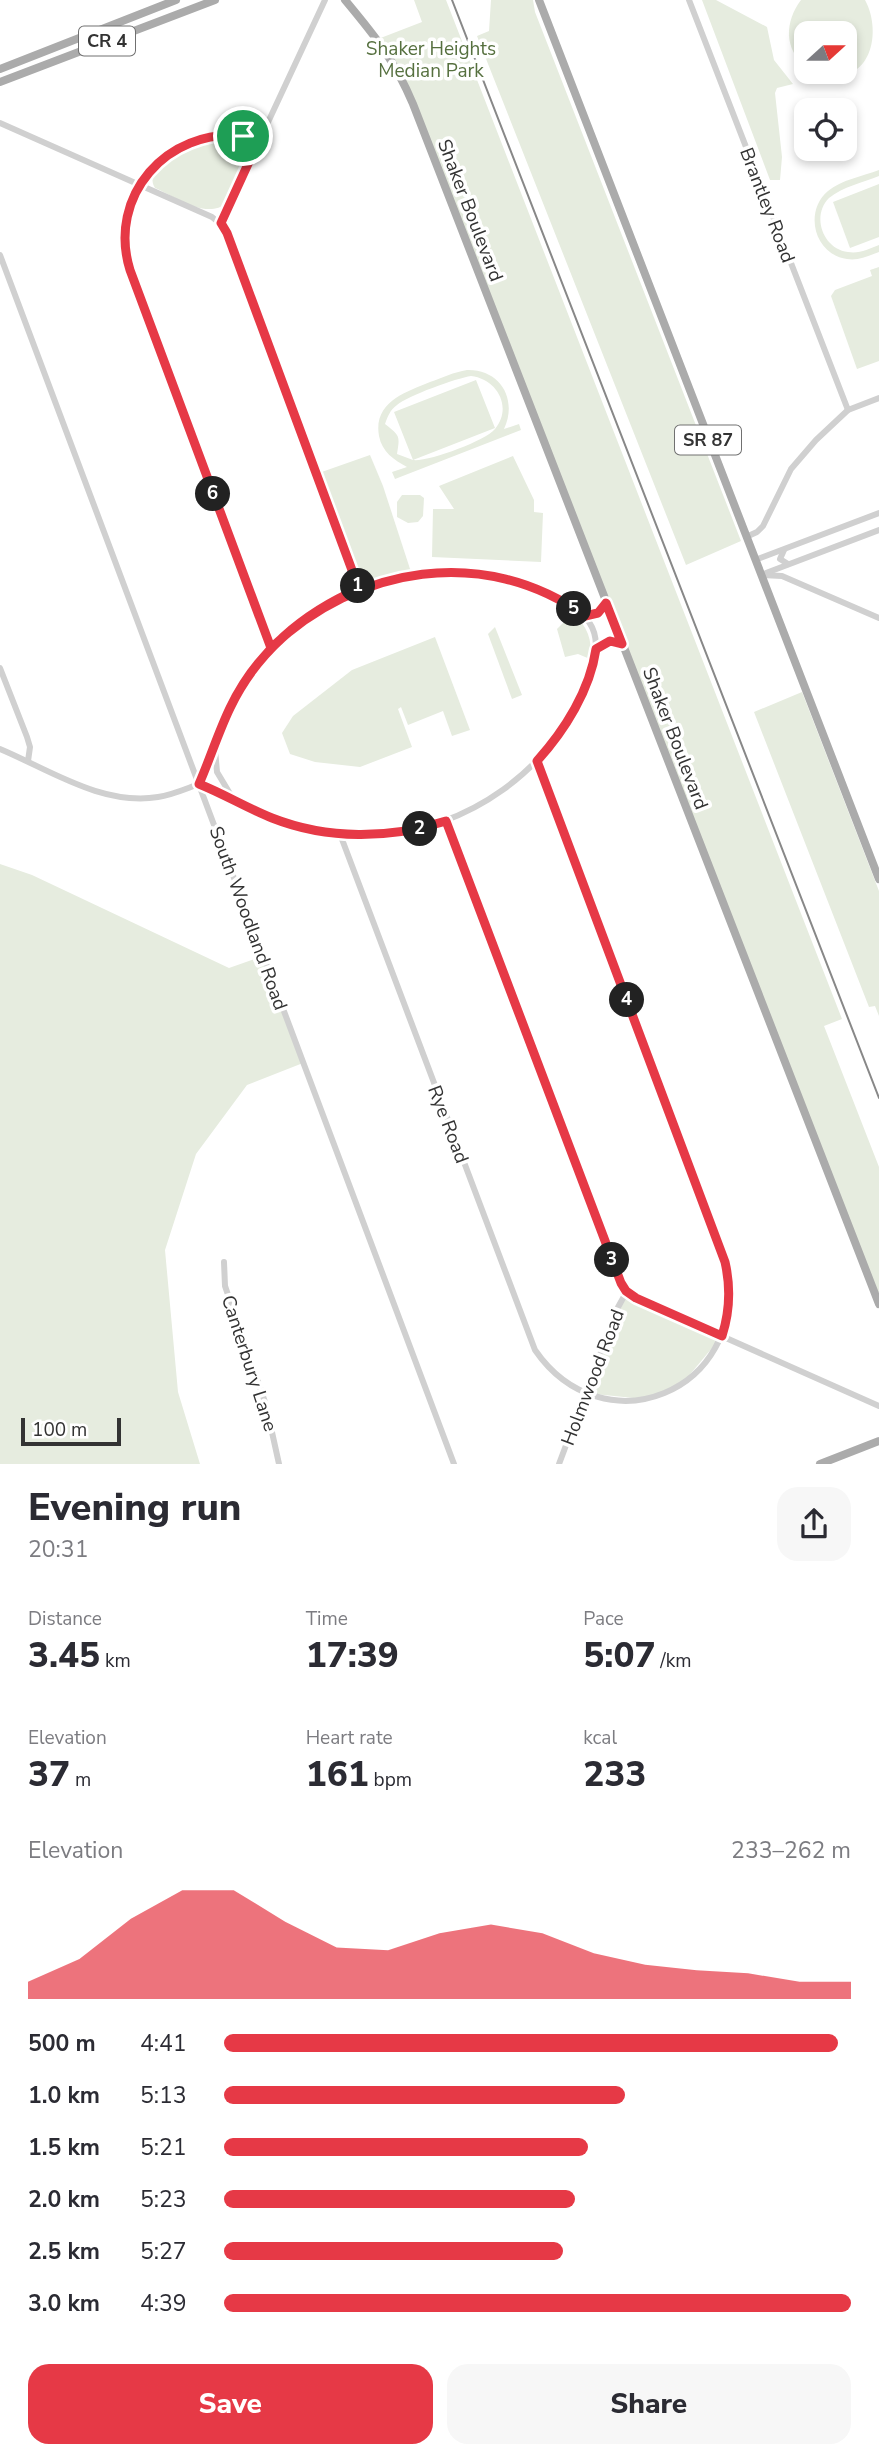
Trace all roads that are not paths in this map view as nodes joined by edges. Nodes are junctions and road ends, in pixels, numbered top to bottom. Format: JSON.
{"nodes":[{"id":1,"x":176,"y":0,"type":"edge"},
{"id":2,"x":215,"y":0,"type":"edge"},
{"id":3,"x":325,"y":0,"type":"edge"},
{"id":4,"x":345,"y":0,"type":"edge"},
{"id":5,"x":539,"y":0,"type":"edge"},
{"id":6,"x":689,"y":0,"type":"edge"},
{"id":7,"x":0,"y":69,"type":"edge"},
{"id":8,"x":0,"y":82,"type":"edge"},
{"id":9,"x":0,"y":123,"type":"edge"},
{"id":10,"x":259,"y":140,"type":"junction"},
{"id":11,"x":139,"y":185,"type":"junction"},
{"id":12,"x":221,"y":223,"type":"junction"},
{"id":13,"x":0,"y":255,"type":"edge"},
{"id":14,"x":879,"y":398,"type":"edge"},
{"id":15,"x":848,"y":410,"type":"junction"},
{"id":16,"x":879,"y":513,"type":"edge"},
{"id":17,"x":879,"y":530,"type":"edge"},
{"id":18,"x":746,"y":537,"type":"junction"},
{"id":19,"x":783,"y":550,"type":"junction"},
{"id":20,"x":755,"y":560,"type":"junction"},
{"id":21,"x":788,"y":564,"type":"junction"},
{"id":22,"x":761,"y":575,"type":"junction"},
{"id":23,"x":359,"y":589,"type":"junction"},
{"id":24,"x":606,"y":603,"type":"junction"},
{"id":25,"x":585,"y":616,"type":"junction"},
{"id":26,"x":879,"y":618,"type":"edge"},
{"id":27,"x":622,"y":644,"type":"junction"},
{"id":28,"x":271,"y":648,"type":"junction"},
{"id":29,"x":596,"y":649,"type":"junction"},
{"id":30,"x":0,"y":668,"type":"edge"},
{"id":31,"x":215,"y":747,"type":"junction"},
{"id":32,"x":0,"y":749,"type":"edge"},
{"id":33,"x":28,"y":761,"type":"junction"},
{"id":34,"x":537,"y":761,"type":"junction"},
{"id":35,"x":199,"y":784,"type":"junction"},
{"id":36,"x":233,"y":798,"type":"junction"},
{"id":37,"x":446,"y":821,"type":"junction"},
{"id":38,"x":340,"y":834,"type":"junction"},
{"id":39,"x":879,"y":879,"type":"edge"},
{"id":40,"x":224,"y":1262,"type":"dead end"},
{"id":41,"x":626,"y":1291,"type":"junction"},
{"id":42,"x":879,"y":1304,"type":"edge"},
{"id":43,"x":722,"y":1336,"type":"junction"},
{"id":44,"x":585,"y":1393,"type":"junction"},
{"id":45,"x":879,"y":1406,"type":"edge"},
{"id":46,"x":879,"y":1441,"type":"edge"},
{"id":47,"x":279,"y":1464,"type":"edge"},
{"id":48,"x":454,"y":1464,"type":"edge"},
{"id":49,"x":559,"y":1464,"type":"edge"},
{"id":50,"x":820,"y":1464,"type":"edge"}],
"edges":[{"from":1,"to":7,"type":"main road","number":"CR 4"},
{"from":2,"to":8,"type":"main road","number":"CR 4"},
{"from":3,"to":10,"type":"street"},
{"from":4,"to":24,"type":"main road","name":"Shaker Boulevard"},
{"from":5,"to":18,"type":"main road","number":"SR 87"},
{"from":6,"to":15,"type":"street","name":"Brantley Road"},
{"from":9,"to":11,"type":"street"},
{"from":10,"to":11,"type":"street"},
{"from":10,"to":12,"type":"street"},
{"from":11,"to":12,"type":"street"},
{"from":11,"to":28,"type":"street"},
{"from":12,"to":23,"type":"street"},
{"from":13,"to":35,"type":"street","name":"South Woodland Road"},
{"from":14,"to":15,"type":"street"},
{"from":15,"to":18,"type":"street"},
{"from":16,"to":19,"type":"street"},
{"from":17,"to":21,"type":"street"},
{"from":18,"to":20,"type":"main road","number":"SR 87"},
{"from":19,"to":20,"type":"street"},
{"from":19,"to":21,"type":"street"},
{"from":20,"to":22,"type":"main road","number":"SR 87"},
{"from":21,"to":22,"type":"street"},
{"from":22,"to":26,"type":"street"},
{"from":22,"to":39,"type":"main road","number":"SR 87"},
{"from":23,"to":25,"type":"street"},
{"from":23,"to":28,"type":"street"},
{"from":24,"to":25,"type":"street"},
{"from":24,"to":27,"type":"main road","name":"Shaker Boulevard"},
{"from":25,"to":29,"type":"street"},
{"from":27,"to":29,"type":"street"},
{"from":27,"to":42,"type":"main road","name":"Shaker Boulevard"},
{"from":28,"to":31,"type":"street"},
{"from":29,"to":34,"type":"street"},
{"from":30,"to":33,"type":"street"},
{"from":31,"to":35,"type":"street"},
{"from":31,"to":36,"type":"street"},
{"from":32,"to":33,"type":"street"},
{"from":33,"to":35,"type":"street"},
{"from":34,"to":37,"type":"street"},
{"from":34,"to":43,"type":"street"},
{"from":35,"to":36,"type":"street"},
{"from":35,"to":48,"type":"street","name":"South Woodland Road"},
{"from":36,"to":38,"type":"street"},
{"from":37,"to":38,"type":"street"},
{"from":37,"to":41,"type":"street"},
{"from":38,"to":44,"type":"street","name":"Rye Road"},
{"from":40,"to":47,"type":"street","name":"Canterbury Lane"},
{"from":41,"to":43,"type":"street"},
{"from":41,"to":44,"type":"street","name":"Holmwood Road"},
{"from":43,"to":44,"type":"street"},
{"from":43,"to":45,"type":"street"},
{"from":44,"to":49,"type":"street","name":"Holmwood Road"},
{"from":46,"to":50,"type":"main road"}]}
